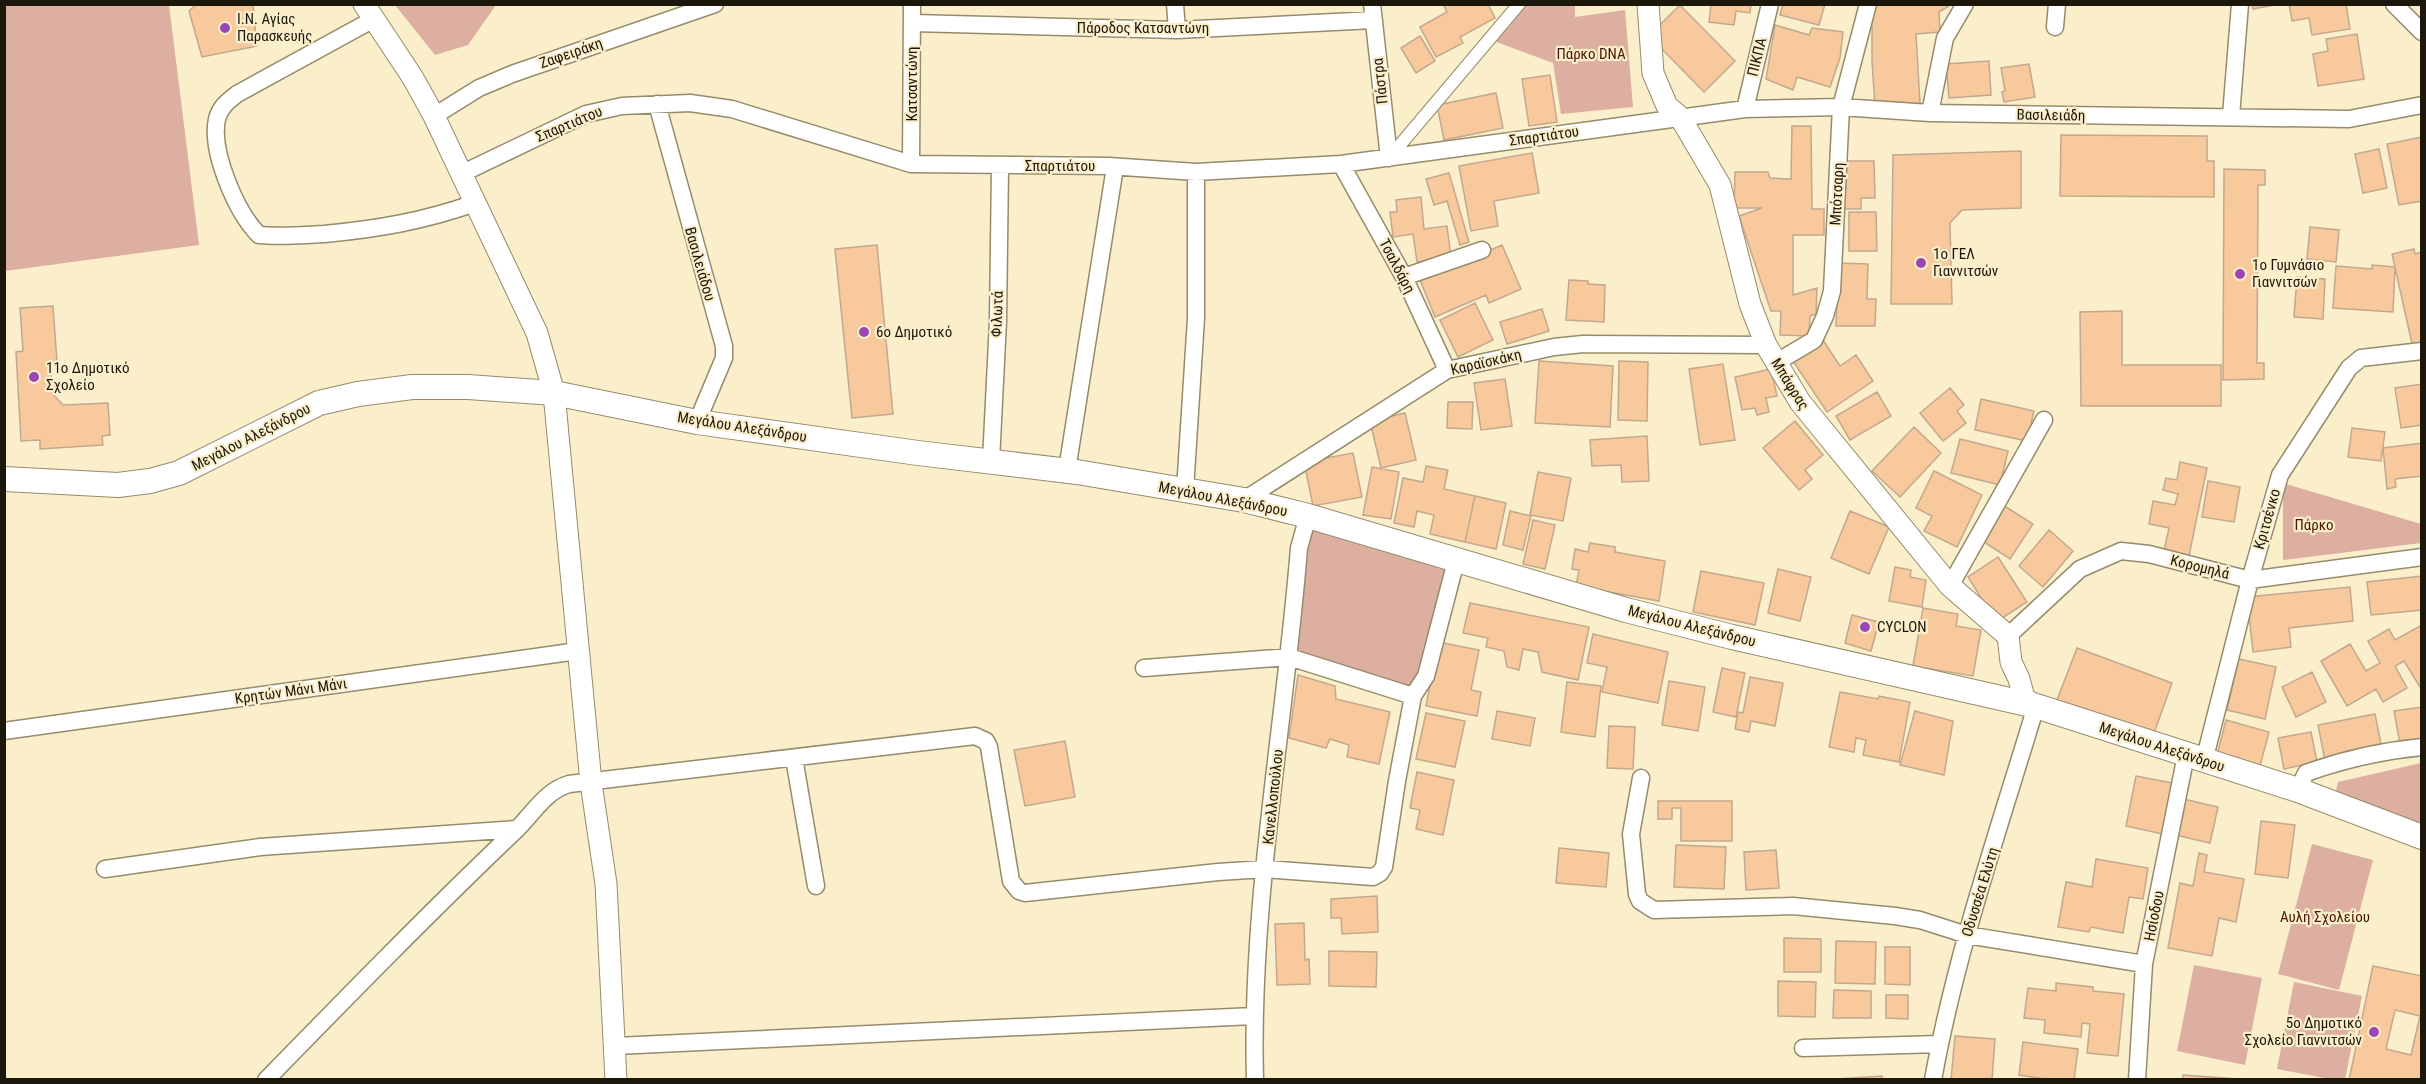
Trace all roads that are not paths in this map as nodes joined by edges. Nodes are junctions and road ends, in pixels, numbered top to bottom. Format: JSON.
{"nodes":[{"id":1,"x":715,"y":4,"type":"edge"},
{"id":2,"x":912,"y":4,"type":"edge"},
{"id":3,"x":1175,"y":4,"type":"edge"},
{"id":4,"x":1519,"y":4,"type":"edge"},
{"id":5,"x":1648,"y":4,"type":"edge"},
{"id":6,"x":1770,"y":4,"type":"edge"},
{"id":7,"x":1868,"y":4,"type":"edge"},
{"id":8,"x":1965,"y":4,"type":"edge"},
{"id":9,"x":2057,"y":4,"type":"edge"},
{"id":10,"x":2240,"y":4,"type":"edge"},
{"id":11,"x":2394,"y":4,"type":"edge"},
{"id":12,"x":369,"y":12,"type":"edge"},
{"id":13,"x":1373,"y":12,"type":"edge"},
{"id":14,"x":912,"y":23,"type":"junction"},
{"id":15,"x":2055,"y":27,"type":"dead end"},
{"id":16,"x":1176,"y":30,"type":"junction"},
{"id":17,"x":2421,"y":32,"type":"edge"},
{"id":18,"x":657,"y":104,"type":"junction"},
{"id":19,"x":2421,"y":105,"type":"edge"},
{"id":20,"x":1841,"y":107,"type":"junction"},
{"id":21,"x":1745,"y":109,"type":"junction"},
{"id":22,"x":1930,"y":113,"type":"junction"},
{"id":23,"x":434,"y":116,"type":"junction"},
{"id":24,"x":2231,"y":116,"type":"junction"},
{"id":25,"x":1680,"y":117,"type":"junction"},
{"id":26,"x":1389,"y":158,"type":"junction"},
{"id":27,"x":911,"y":164,"type":"junction"},
{"id":28,"x":1341,"y":164,"type":"junction"},
{"id":29,"x":1115,"y":166,"type":"junction"},
{"id":30,"x":1000,"y":167,"type":"junction"},
{"id":31,"x":1196,"y":172,"type":"junction"},
{"id":32,"x":461,"y":174,"type":"junction"},
{"id":33,"x":475,"y":203,"type":"junction"},
{"id":34,"x":1482,"y":250,"type":"dead end"},
{"id":35,"x":1404,"y":277,"type":"junction"},
{"id":36,"x":2421,"y":351,"type":"edge"},
{"id":37,"x":1772,"y":354,"type":"junction"},
{"id":38,"x":1448,"y":370,"type":"junction"},
{"id":39,"x":554,"y":393,"type":"junction"},
{"id":40,"x":2044,"y":420,"type":"dead end"},
{"id":41,"x":697,"y":422,"type":"junction"},
{"id":42,"x":991,"y":461,"type":"junction"},
{"id":43,"x":1067,"y":470,"type":"junction"},
{"id":44,"x":4,"y":479,"type":"edge"},
{"id":45,"x":1185,"y":490,"type":"junction"},
{"id":46,"x":1244,"y":500,"type":"junction"},
{"id":47,"x":1308,"y":516,"type":"junction"},
{"id":48,"x":2421,"y":557,"type":"edge"},
{"id":49,"x":1456,"y":561,"type":"junction"},
{"id":50,"x":2250,"y":580,"type":"junction"},
{"id":51,"x":1950,"y":586,"type":"junction"},
{"id":52,"x":2008,"y":636,"type":"junction"},
{"id":53,"x":578,"y":651,"type":"junction"},
{"id":54,"x":1289,"y":657,"type":"junction"},
{"id":55,"x":1144,"y":668,"type":"dead end"},
{"id":56,"x":1413,"y":696,"type":"junction"},
{"id":57,"x":2036,"y":706,"type":"junction"},
{"id":58,"x":4,"y":731,"type":"edge"},
{"id":59,"x":2421,"y":747,"type":"edge"},
{"id":60,"x":794,"y":758,"type":"junction"},
{"id":61,"x":2195,"y":758,"type":"junction"},
{"id":62,"x":1641,"y":778,"type":"dead end"},
{"id":63,"x":591,"y":783,"type":"junction"},
{"id":64,"x":2298,"y":790,"type":"junction"},
{"id":65,"x":517,"y":829,"type":"junction"},
{"id":66,"x":2421,"y":837,"type":"edge"},
{"id":67,"x":1265,"y":869,"type":"junction"},
{"id":68,"x":105,"y":870,"type":"dead end"},
{"id":69,"x":816,"y":886,"type":"dead end"},
{"id":70,"x":1967,"y":934,"type":"junction"},
{"id":71,"x":2144,"y":964,"type":"junction"},
{"id":72,"x":1253,"y":1016,"type":"junction"},
{"id":73,"x":1939,"y":1044,"type":"junction"},
{"id":74,"x":616,"y":1046,"type":"junction"},
{"id":75,"x":1803,"y":1048,"type":"dead end"},
{"id":76,"x":266,"y":1080,"type":"edge"},
{"id":77,"x":616,"y":1080,"type":"edge"},
{"id":78,"x":1255,"y":1080,"type":"edge"},
{"id":79,"x":1933,"y":1080,"type":"edge"},
{"id":80,"x":2137,"y":1080,"type":"edge"}],
"edges":[{"from":1,"to":23,"type":"street","name":"Ζαφειράκη"},
{"from":2,"to":14,"type":"street","name":"Κατσαντώνη"},
{"from":3,"to":16,"type":"street"},
{"from":4,"to":26,"type":"street"},
{"from":5,"to":25,"type":"street","name":"Μπάφρας"},
{"from":6,"to":21,"type":"street","name":"ΠΙΚΠΑ"},
{"from":7,"to":20,"type":"street","name":"Μπότσαρη"},
{"from":8,"to":22,"type":"street"},
{"from":9,"to":15,"type":"street"},
{"from":10,"to":24,"type":"street"},
{"from":11,"to":17,"type":"street"},
{"from":12,"to":23,"type":"street"},
{"from":12,"to":33,"type":"street"},
{"from":13,"to":16,"type":"street","name":"Πάροδος Κατσαντώνη"},
{"from":13,"to":26,"type":"street","name":"Πάστρα"},
{"from":14,"to":16,"type":"street","name":"Πάροδος Κατσαντώνη"},
{"from":14,"to":27,"type":"street","name":"Κατσαντώνη"},
{"from":18,"to":27,"type":"street","name":"Σπαρτιάτου"},
{"from":18,"to":32,"type":"street","name":"Σπαρτιάτου"},
{"from":18,"to":41,"type":"street","name":"Βασιλειάδου"},
{"from":19,"to":24,"type":"street","name":"Βασιλειάδη"},
{"from":20,"to":21,"type":"street","name":"Βασιλειάδη"},
{"from":20,"to":22,"type":"street","name":"Βασιλειάδη"},
{"from":20,"to":37,"type":"street","name":"Μπότσαρη"},
{"from":21,"to":25,"type":"street","name":"Βασιλειάδη"},
{"from":22,"to":24,"type":"street","name":"Βασιλειάδη"},
{"from":23,"to":32,"type":"street"},
{"from":25,"to":26,"type":"street","name":"Σπαρτιάτου"},
{"from":25,"to":37,"type":"street","name":"Μπάφρας"},
{"from":26,"to":28,"type":"street","name":"Σπαρτιάτου"},
{"from":27,"to":30,"type":"street","name":"Σπαρτιάτου"},
{"from":28,"to":31,"type":"street","name":"Σπαρτιάτου"},
{"from":28,"to":35,"type":"street","name":"Τσαλδάρη"},
{"from":29,"to":30,"type":"street","name":"Σπαρτιάτου"},
{"from":29,"to":31,"type":"street","name":"Σπαρτιάτου"},
{"from":29,"to":43,"type":"street"},
{"from":30,"to":42,"type":"street","name":"Φιλωτά"},
{"from":31,"to":45,"type":"street"},
{"from":32,"to":33,"type":"street"},
{"from":33,"to":39,"type":"street"},
{"from":34,"to":35,"type":"street"},
{"from":35,"to":38,"type":"street","name":"Τσαλδάρη"},
{"from":36,"to":50,"type":"street","name":"Κριτσένκο"},
{"from":37,"to":38,"type":"street","name":"Καραϊσκάκη"},
{"from":37,"to":51,"type":"street","name":"Μπάφρας"},
{"from":38,"to":46,"type":"street","name":"Καραϊσκάκη"},
{"from":39,"to":41,"type":"main road","name":"Μεγάλου Αλεξάνδρου"},
{"from":39,"to":44,"type":"main road","name":"Μεγάλου Αλεξάνδρου"},
{"from":39,"to":53,"type":"street"},
{"from":40,"to":51,"type":"street"},
{"from":41,"to":42,"type":"main road","name":"Μεγάλου Αλεξάνδρου"},
{"from":42,"to":43,"type":"main road","name":"Μεγάλου Αλεξάνδρου"},
{"from":43,"to":45,"type":"main road","name":"Μεγάλου Αλεξάνδρου"},
{"from":45,"to":46,"type":"main road","name":"Μεγάλου Αλεξάνδρου"},
{"from":46,"to":47,"type":"main road","name":"Μεγάλου Αλεξάνδρου"},
{"from":47,"to":49,"type":"main road","name":"Μεγάλου Αλεξάνδρου"},
{"from":47,"to":54,"type":"street","name":"Κανελλοπούλου"},
{"from":48,"to":50,"type":"street","name":"Κορομηλά"},
{"from":49,"to":56,"type":"street"},
{"from":49,"to":57,"type":"main road","name":"Μεγάλου Αλεξάνδρου"},
{"from":50,"to":52,"type":"street","name":"Κορομηλά"},
{"from":50,"to":61,"type":"street","name":"Κριτσένκο"},
{"from":51,"to":52,"type":"street","name":"Μπάφρας"},
{"from":52,"to":57,"type":"street"},
{"from":53,"to":58,"type":"street","name":"Κρητών Μάνι Μάνι"},
{"from":53,"to":63,"type":"street"},
{"from":54,"to":55,"type":"street"},
{"from":54,"to":56,"type":"street"},
{"from":54,"to":67,"type":"street","name":"Κανελλοπούλου"},
{"from":56,"to":67,"type":"street"},
{"from":57,"to":61,"type":"main road","name":"Μεγάλου Αλεξάνδρου"},
{"from":57,"to":70,"type":"street","name":"Οδυσσέα Ελύτη"},
{"from":59,"to":64,"type":"street"},
{"from":60,"to":63,"type":"street"},
{"from":60,"to":67,"type":"street"},
{"from":60,"to":69,"type":"street"},
{"from":61,"to":64,"type":"main road","name":"Μεγάλου Αλεξάνδρου"},
{"from":61,"to":71,"type":"street","name":"Ησίοδου"},
{"from":62,"to":70,"type":"street"},
{"from":63,"to":65,"type":"street"},
{"from":63,"to":74,"type":"street"},
{"from":64,"to":66,"type":"main road","name":"Μεγάλου Αλεξάνδρου"},
{"from":65,"to":68,"type":"street"},
{"from":65,"to":76,"type":"street"},
{"from":67,"to":72,"type":"street","name":"Κανελλοπούλου"},
{"from":70,"to":71,"type":"street"},
{"from":70,"to":73,"type":"street","name":"Οδυσσέα Ελύτη"},
{"from":71,"to":80,"type":"street","name":"Ησίοδου"},
{"from":72,"to":74,"type":"street"},
{"from":72,"to":78,"type":"street","name":"Κανελλοπούλου"},
{"from":73,"to":75,"type":"street"},
{"from":73,"to":79,"type":"street","name":"Οδυσσέα Ελύτη"},
{"from":74,"to":77,"type":"street"}]}
